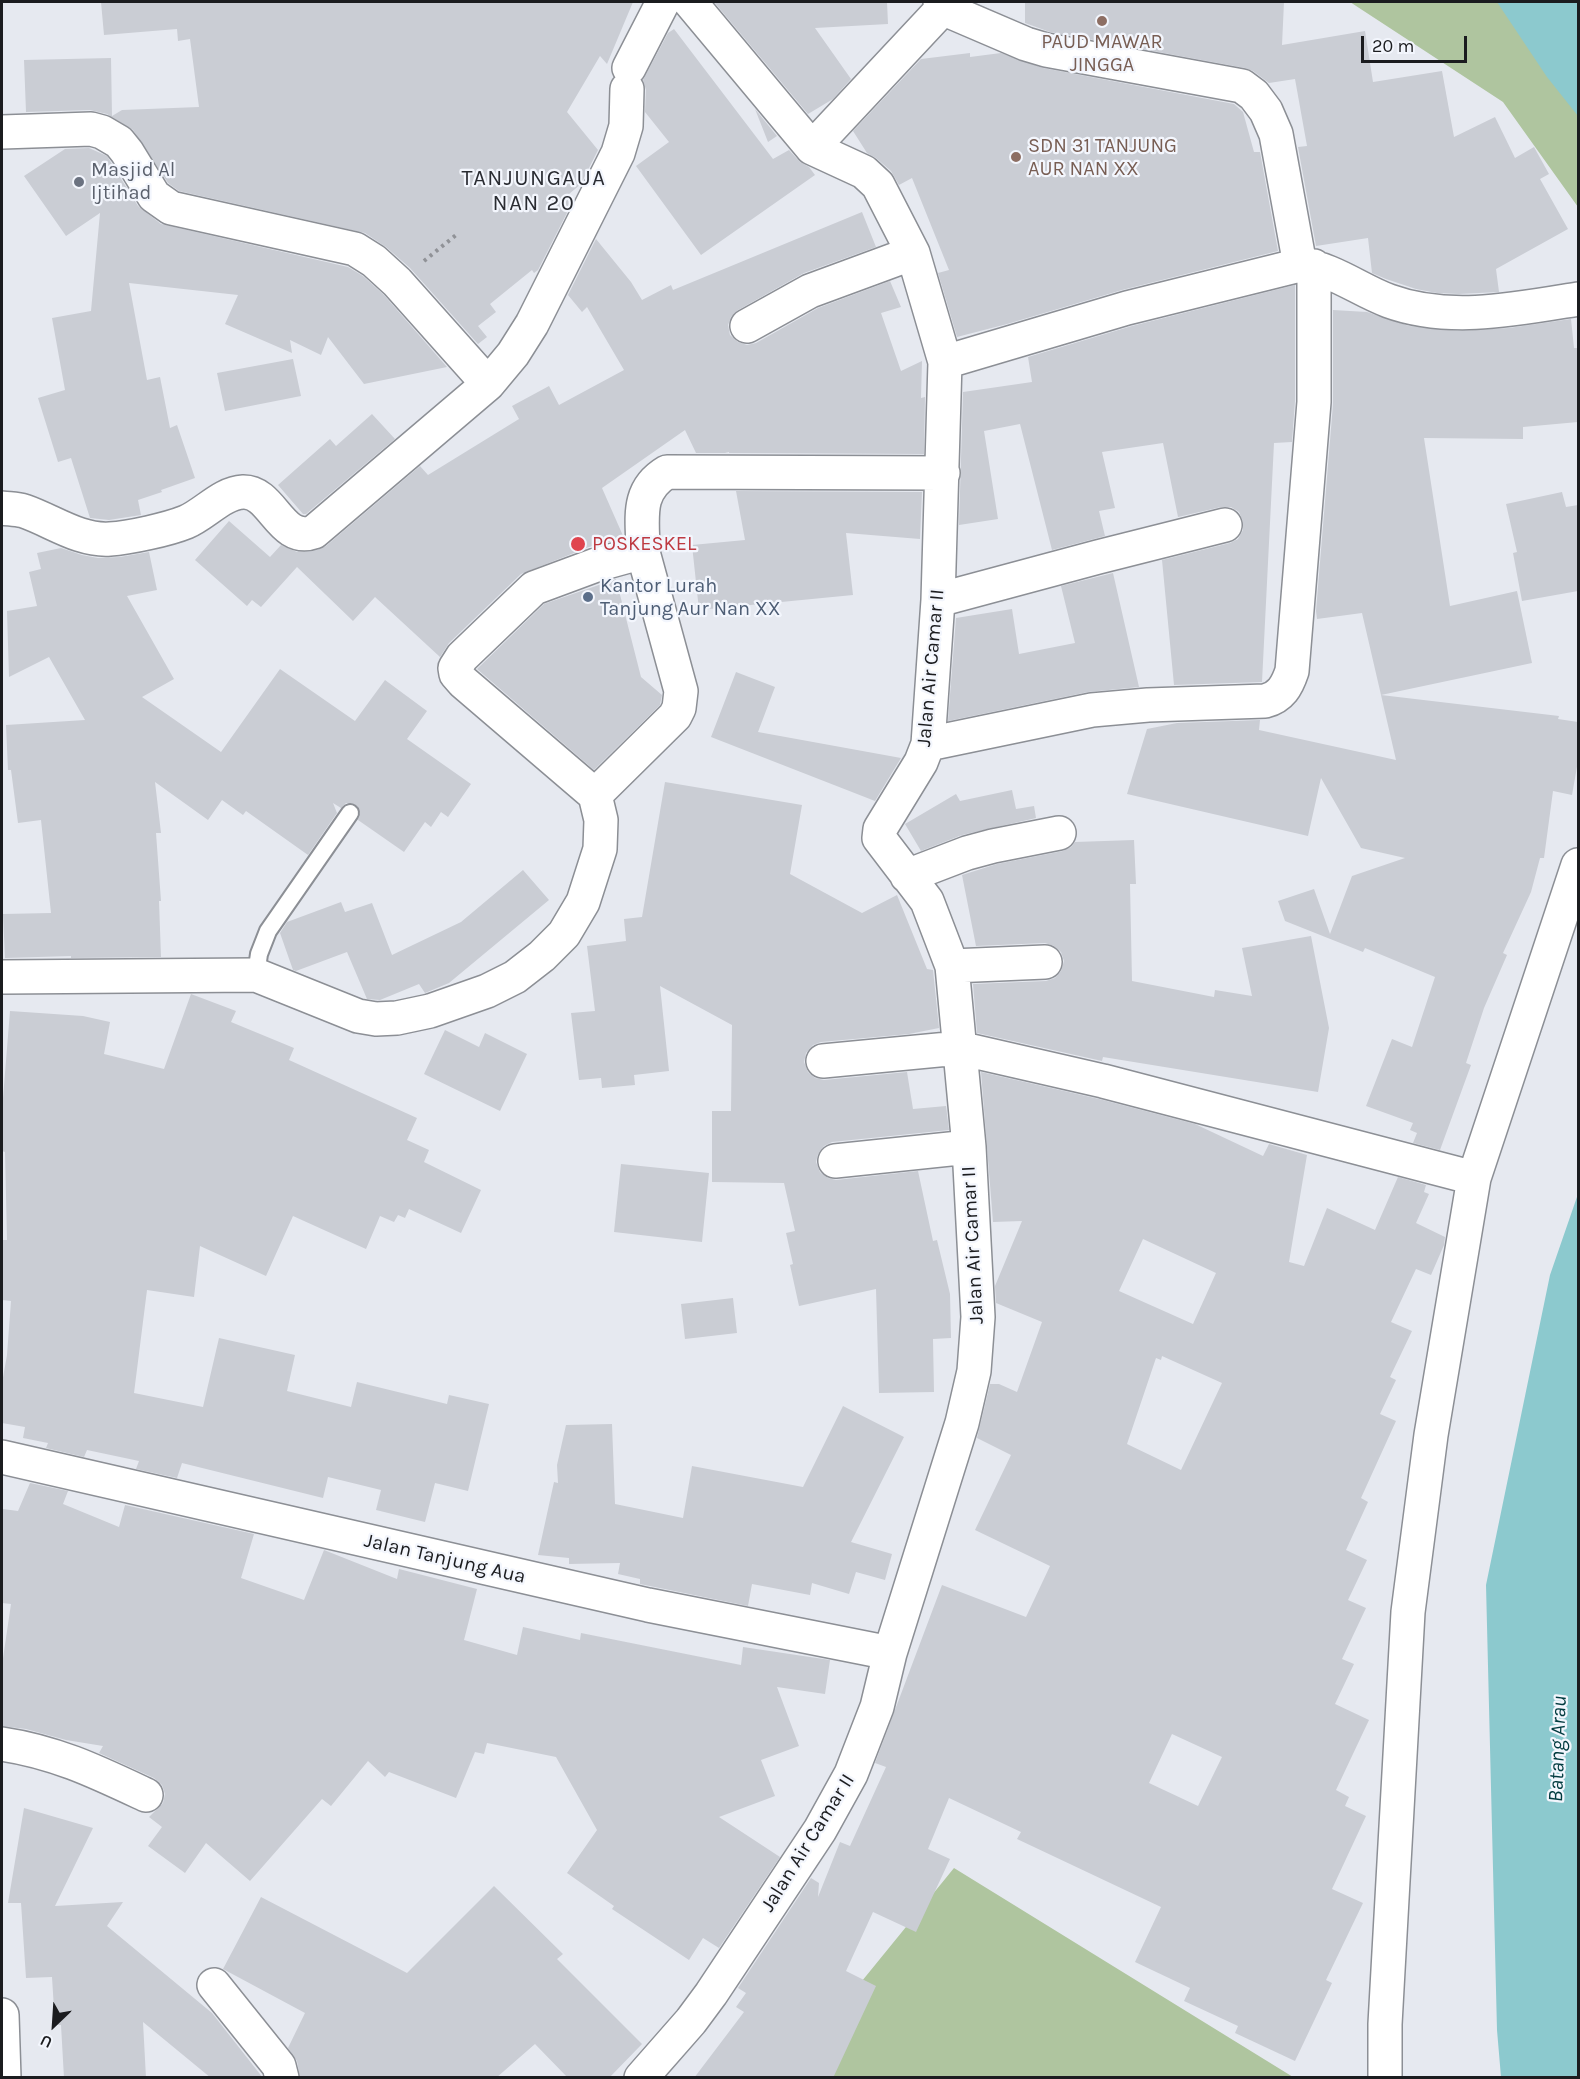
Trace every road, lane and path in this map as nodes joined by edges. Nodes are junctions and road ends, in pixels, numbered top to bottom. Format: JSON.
{"nodes":[{"id":1,"x":663,"y":2,"type":"edge"},
{"id":2,"x":690,"y":2,"type":"edge"},
{"id":3,"x":942,"y":4,"type":"edge"},
{"id":4,"x":2,"y":132,"type":"edge"},
{"id":5,"x":813,"y":148,"type":"junction"},
{"id":6,"x":456,"y":235,"type":"dead end"},
{"id":7,"x":913,"y":253,"type":"junction"},
{"id":8,"x":1307,"y":266,"type":"junction"},
{"id":9,"x":397,"y":282,"type":"junction"},
{"id":10,"x":1578,"y":299,"type":"edge"},
{"id":11,"x":747,"y":326,"type":"dead end"},
{"id":12,"x":945,"y":362,"type":"junction"},
{"id":13,"x":488,"y":384,"type":"junction"},
{"id":14,"x":943,"y":472,"type":"junction"},
{"id":15,"x":2,"y":508,"type":"edge"},
{"id":16,"x":1225,"y":525,"type":"dead end"},
{"id":17,"x":643,"y":552,"type":"junction"},
{"id":18,"x":938,"y":600,"type":"junction"},
{"id":19,"x":928,"y":744,"type":"junction"},
{"id":20,"x":596,"y":795,"type":"junction"},
{"id":21,"x":350,"y":813,"type":"dead end"},
{"id":22,"x":1059,"y":833,"type":"dead end"},
{"id":23,"x":1578,"y":865,"type":"edge"},
{"id":24,"x":907,"y":876,"type":"junction"},
{"id":25,"x":1046,"y":962,"type":"dead end"},
{"id":26,"x":952,"y":966,"type":"junction"},
{"id":27,"x":256,"y":975,"type":"junction"},
{"id":28,"x":2,"y":977,"type":"edge"},
{"id":29,"x":959,"y":1048,"type":"junction"},
{"id":30,"x":823,"y":1061,"type":"dead end"},
{"id":31,"x":969,"y":1147,"type":"junction"},
{"id":32,"x":835,"y":1161,"type":"dead end"},
{"id":33,"x":1474,"y":1178,"type":"junction"},
{"id":34,"x":2,"y":1457,"type":"edge"},
{"id":35,"x":890,"y":1653,"type":"junction"},
{"id":36,"x":2,"y":1744,"type":"edge"},
{"id":37,"x":146,"y":1795,"type":"dead end"},
{"id":38,"x":214,"y":1985,"type":"dead end"},
{"id":39,"x":2,"y":2015,"type":"edge"},
{"id":40,"x":4,"y":2078,"type":"edge"},
{"id":41,"x":282,"y":2078,"type":"edge"},
{"id":42,"x":641,"y":2078,"type":"edge"},
{"id":43,"x":1386,"y":2078,"type":"edge"}],
"edges":[{"from":1,"to":13,"type":"street"},
{"from":2,"to":5,"type":"street"},
{"from":3,"to":5,"type":"street"},
{"from":3,"to":8,"type":"street"},
{"from":4,"to":9,"type":"street"},
{"from":5,"to":7,"type":"street","name":"Jalan Air Camar II"},
{"from":6,"to":9,"type":"path"},
{"from":7,"to":11,"type":"street"},
{"from":7,"to":12,"type":"street","name":"Jalan Air Camar II"},
{"from":8,"to":10,"type":"street"},
{"from":8,"to":12,"type":"street"},
{"from":8,"to":19,"type":"street"},
{"from":9,"to":13,"type":"street"},
{"from":12,"to":14,"type":"street","name":"Jalan Air Camar II"},
{"from":13,"to":15,"type":"street"},
{"from":14,"to":17,"type":"street"},
{"from":14,"to":18,"type":"street","name":"Jalan Air Camar II"},
{"from":16,"to":18,"type":"street"},
{"from":17,"to":20,"type":"street"},
{"from":17,"to":20,"type":"street"},
{"from":18,"to":19,"type":"street","name":"Jalan Air Camar II"},
{"from":19,"to":24,"type":"street","name":"Jalan Air Camar II"},
{"from":20,"to":27,"type":"street"},
{"from":21,"to":27,"type":"lane"},
{"from":22,"to":24,"type":"street"},
{"from":23,"to":33,"type":"street"},
{"from":24,"to":26,"type":"street","name":"Jalan Air Camar II"},
{"from":25,"to":26,"type":"street"},
{"from":26,"to":29,"type":"street","name":"Jalan Air Camar II"},
{"from":27,"to":28,"type":"street"},
{"from":29,"to":30,"type":"street"},
{"from":29,"to":31,"type":"street","name":"Jalan Air Camar II"},
{"from":29,"to":33,"type":"street"},
{"from":31,"to":32,"type":"street"},
{"from":31,"to":35,"type":"street","name":"Jalan Air Camar II"},
{"from":33,"to":43,"type":"street"},
{"from":34,"to":35,"type":"street","name":"Jalan Tanjung Aua"},
{"from":35,"to":42,"type":"street","name":"Jalan Air Camar II"},
{"from":36,"to":37,"type":"street"},
{"from":38,"to":41,"type":"street"},
{"from":39,"to":40,"type":"street"}]}
